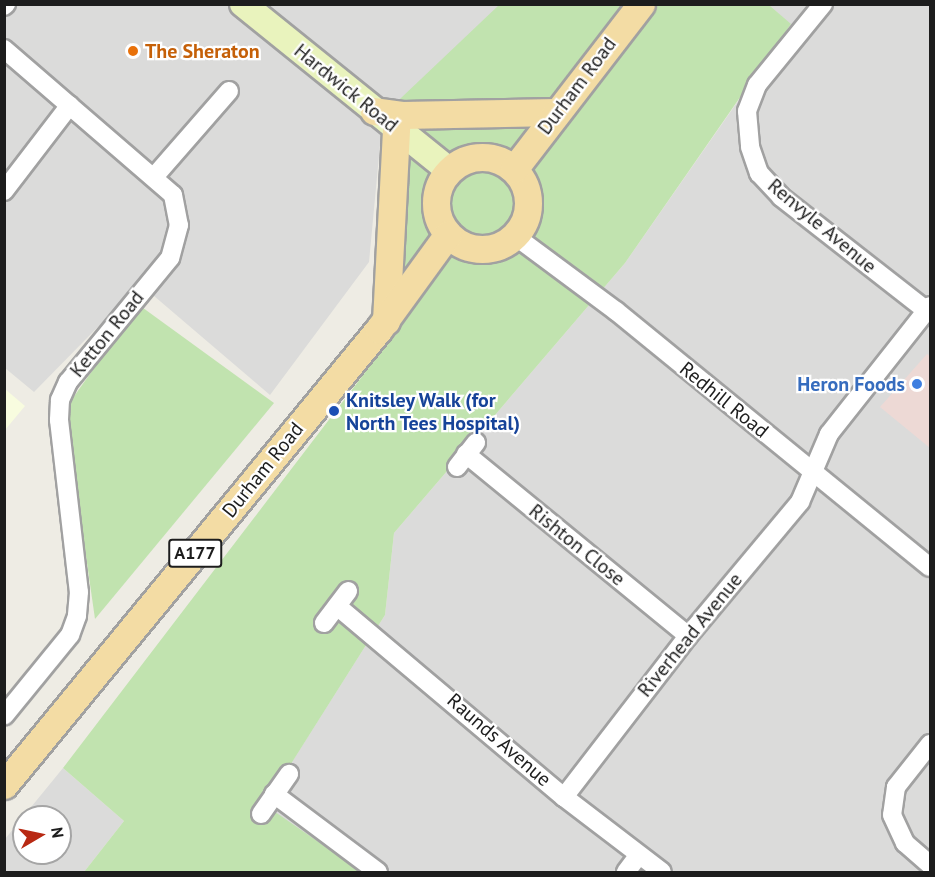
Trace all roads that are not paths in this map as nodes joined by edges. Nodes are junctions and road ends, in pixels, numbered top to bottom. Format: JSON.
{"nodes":[{"id":1,"x":243,"y":4,"type":"edge"},
{"id":2,"x":641,"y":4,"type":"edge"},
{"id":3,"x":823,"y":4,"type":"edge"},
{"id":4,"x":4,"y":49,"type":"edge"},
{"id":5,"x":229,"y":91,"type":"dead end"},
{"id":6,"x":70,"y":105,"type":"junction"},
{"id":7,"x":374,"y":111,"type":"junction"},
{"id":8,"x":556,"y":112,"type":"junction"},
{"id":9,"x":396,"y":128,"type":"junction"},
{"id":10,"x":449,"y":170,"type":"junction"},
{"id":11,"x":514,"y":170,"type":"junction"},
{"id":12,"x":154,"y":177,"type":"junction"},
{"id":13,"x":4,"y":190,"type":"edge"},
{"id":14,"x":448,"y":234,"type":"junction"},
{"id":15,"x":515,"y":236,"type":"junction"},
{"id":16,"x":928,"y":308,"type":"edge"},
{"id":17,"x":386,"y":321,"type":"junction"},
{"id":18,"x":466,"y":455,"type":"dead end"},
{"id":19,"x":812,"y":472,"type":"junction"},
{"id":20,"x":930,"y":567,"type":"edge"},
{"id":21,"x":324,"y":623,"type":"dead end"},
{"id":22,"x":688,"y":636,"type":"junction"},
{"id":23,"x":4,"y":716,"type":"edge"},
{"id":24,"x":930,"y":744,"type":"edge"},
{"id":25,"x":289,"y":774,"type":"dead end"},
{"id":26,"x":4,"y":785,"type":"edge"},
{"id":27,"x":274,"y":794,"type":"junction"},
{"id":28,"x":564,"y":797,"type":"junction"},
{"id":29,"x":261,"y":814,"type":"dead end"},
{"id":30,"x":639,"y":855,"type":"junction"},
{"id":31,"x":930,"y":865,"type":"edge"},
{"id":32,"x":378,"y":873,"type":"edge"},
{"id":33,"x":626,"y":873,"type":"edge"},
{"id":34,"x":662,"y":873,"type":"edge"}],
"edges":[{"from":1,"to":7,"type":"street","name":"Hardwick Road"},
{"from":2,"to":8,"type":"main road","name":"Durham Road"},
{"from":3,"to":16,"type":"street","name":"Renvyle Avenue"},
{"from":4,"to":6,"type":"street","name":"Ketton Road"},
{"from":5,"to":12,"type":"street"},
{"from":6,"to":12,"type":"street","name":"Ketton Road"},
{"from":6,"to":13,"type":"street"},
{"from":7,"to":8,"type":"main road"},
{"from":7,"to":9,"type":"street","name":"Hardwick Road"},
{"from":8,"to":11,"type":"main road","name":"Durham Road"},
{"from":9,"to":10,"type":"street","name":"Hardwick Road"},
{"from":9,"to":17,"type":"main road"},
{"from":10,"to":11,"type":"main road"},
{"from":10,"to":14,"type":"main road"},
{"from":11,"to":15,"type":"main road"},
{"from":12,"to":23,"type":"street","name":"Ketton Road"},
{"from":14,"to":15,"type":"main road"},
{"from":14,"to":17,"type":"main road","name":"Durham Road","number":"A177"},
{"from":15,"to":19,"type":"street","name":"Redhill Road"},
{"from":16,"to":19,"type":"street","name":"Riverhead Avenue"},
{"from":17,"to":26,"type":"main road","name":"Durham Road","number":"A177"},
{"from":18,"to":22,"type":"street","name":"Rishton Close"},
{"from":19,"to":20,"type":"street","name":"Redhill Road"},
{"from":19,"to":22,"type":"street","name":"Riverhead Avenue"},
{"from":21,"to":28,"type":"street","name":"Raunds Avenue"},
{"from":22,"to":28,"type":"street","name":"Riverhead Avenue"},
{"from":24,"to":31,"type":"street"},
{"from":25,"to":27,"type":"street"},
{"from":27,"to":29,"type":"street"},
{"from":27,"to":32,"type":"street"},
{"from":28,"to":30,"type":"street","name":"Raunds Avenue"},
{"from":30,"to":33,"type":"street"},
{"from":30,"to":34,"type":"street","name":"Raunds Avenue"}]}
